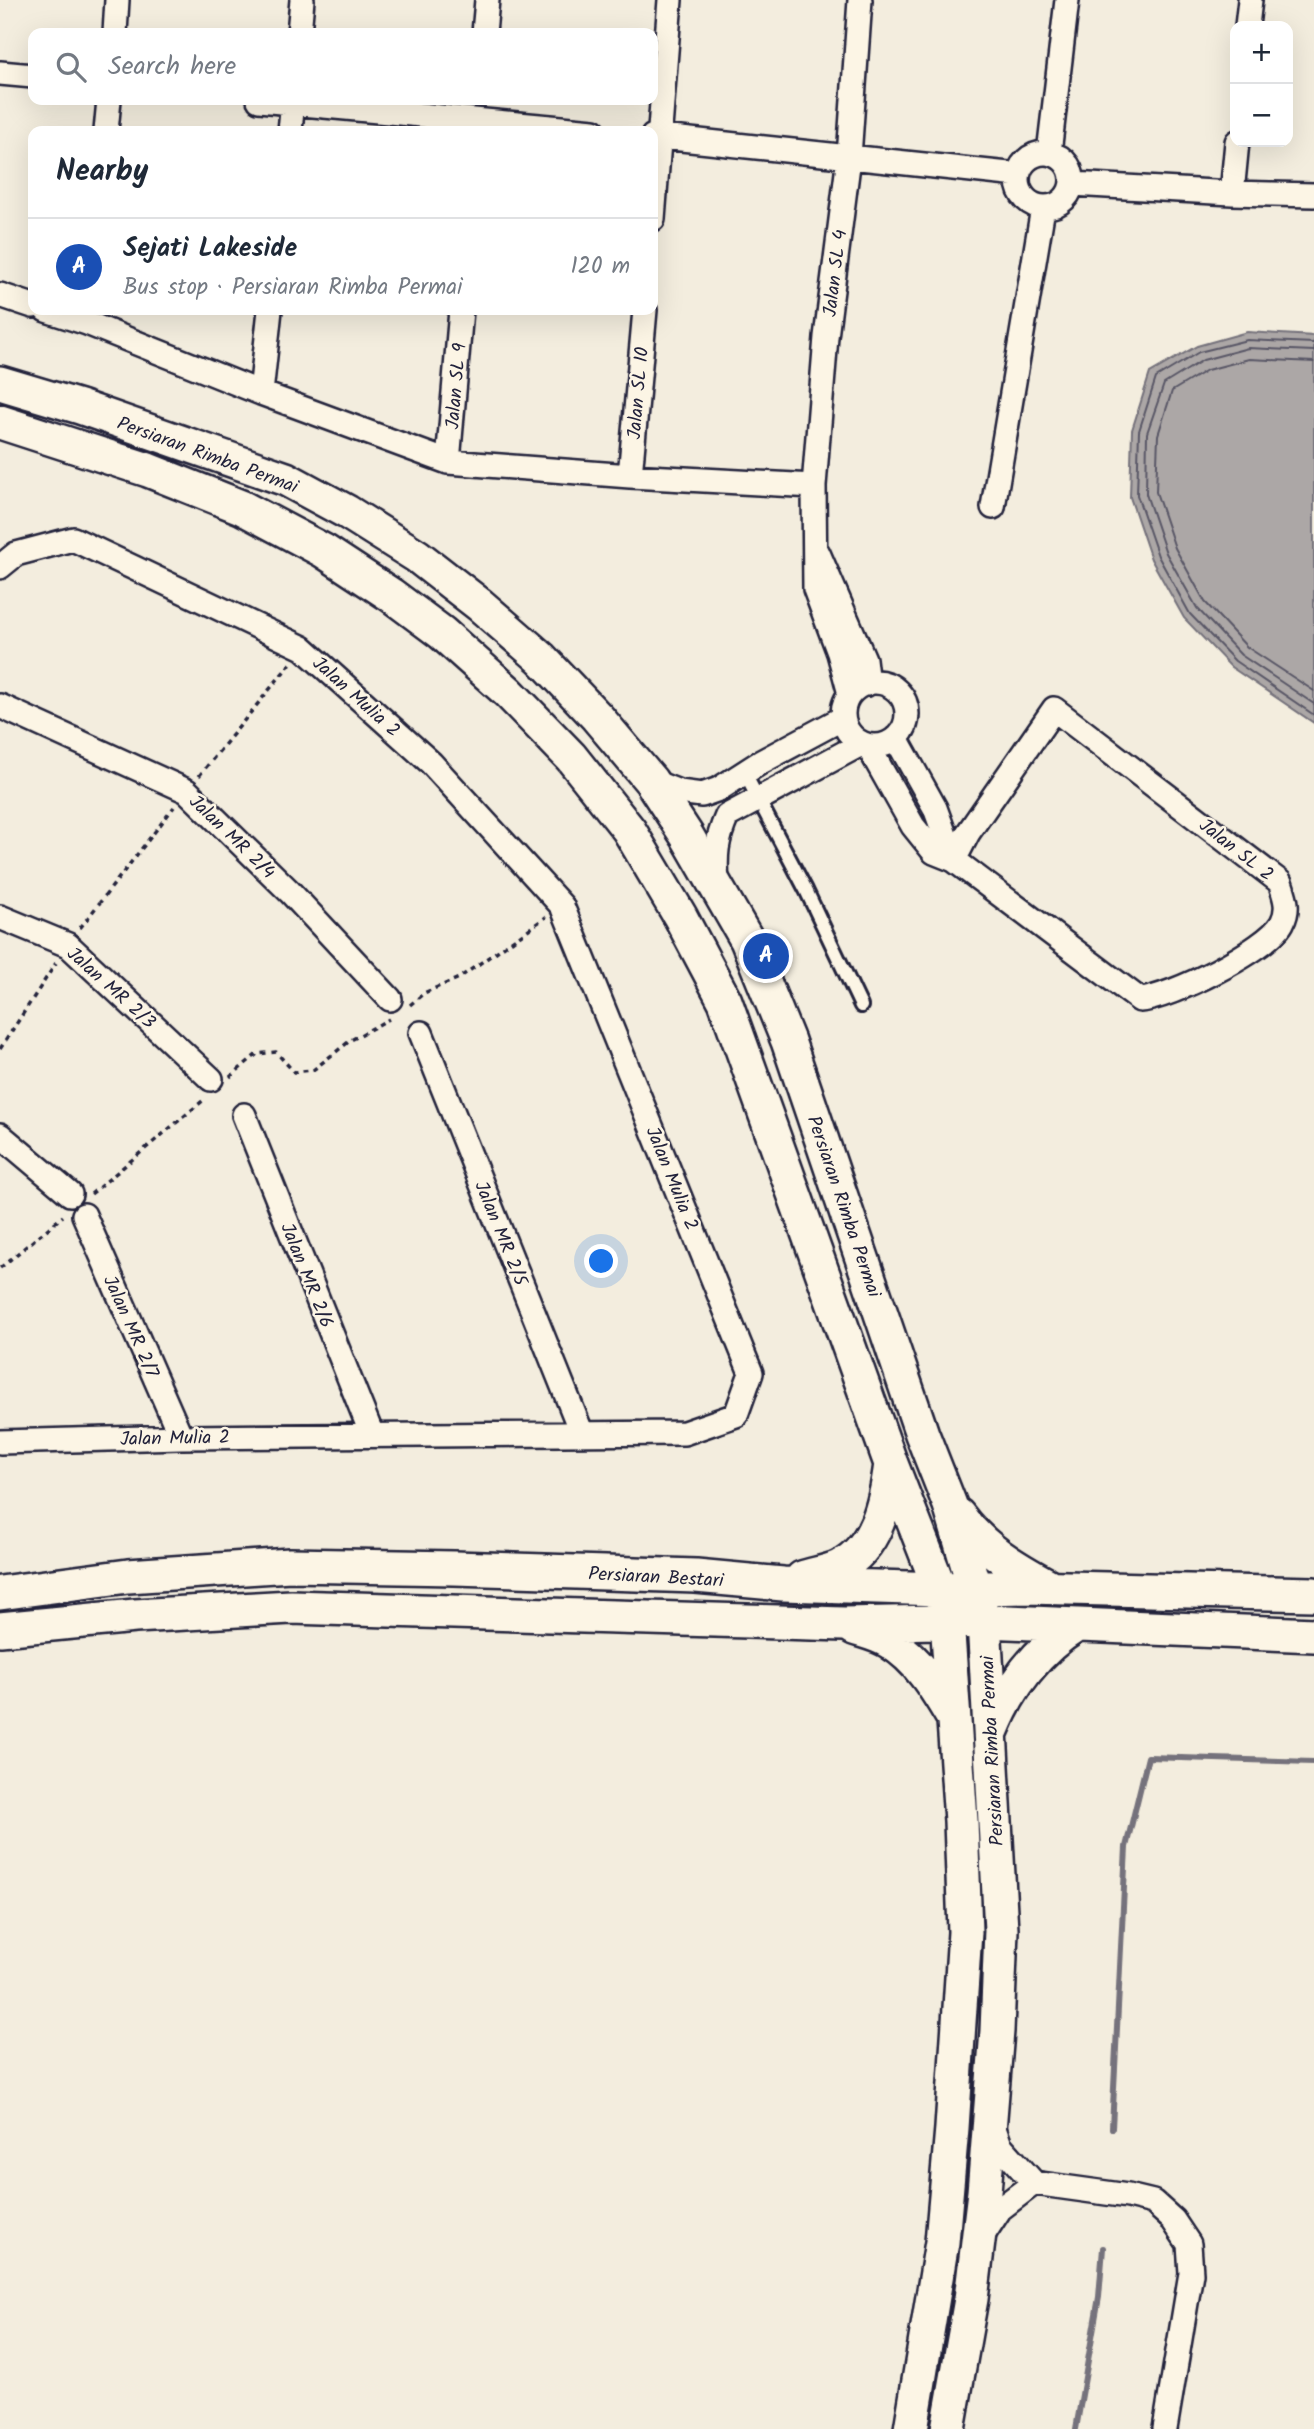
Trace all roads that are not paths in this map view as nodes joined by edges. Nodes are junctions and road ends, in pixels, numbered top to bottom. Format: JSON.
{"nodes":[{"id":1,"x":117,"y":0,"type":"edge"},
{"id":2,"x":302,"y":0,"type":"edge"},
{"id":3,"x":487,"y":0,"type":"edge"},
{"id":4,"x":670,"y":0,"type":"edge"},
{"id":5,"x":860,"y":0,"type":"edge"},
{"id":6,"x":1067,"y":0,"type":"edge"},
{"id":7,"x":1250,"y":0,"type":"edge"},
{"id":8,"x":1248,"y":21,"type":"edge"},
{"id":9,"x":115,"y":28,"type":"edge"},
{"id":10,"x":299,"y":28,"type":"edge"},
{"id":11,"x":484,"y":28,"type":"edge"},
{"id":12,"x":0,"y":73,"type":"edge"},
{"id":13,"x":28,"y":76,"type":"edge"},
{"id":14,"x":109,"y":105,"type":"edge"},
{"id":15,"x":293,"y":105,"type":"edge"},
{"id":16,"x":328,"y":105,"type":"edge"},
{"id":17,"x":477,"y":118,"type":"edge"},
{"id":18,"x":106,"y":126,"type":"edge"},
{"id":19,"x":291,"y":126,"type":"edge"},
{"id":20,"x":549,"y":126,"type":"edge"},
{"id":21,"x":657,"y":126,"type":"edge"},
{"id":22,"x":658,"y":136,"type":"edge"},
{"id":23,"x":1237,"y":147,"type":"edge"},
{"id":24,"x":1049,"y":153,"type":"junction"},
{"id":25,"x":849,"y":157,"type":"junction"},
{"id":26,"x":1018,"y":175,"type":"junction"},
{"id":27,"x":1072,"y":184,"type":"junction"},
{"id":28,"x":1232,"y":193,"type":"junction"},
{"id":29,"x":1314,"y":195,"type":"edge"},
{"id":30,"x":1043,"y":208,"type":"junction"},
{"id":31,"x":0,"y":295,"type":"edge"},
{"id":32,"x":28,"y":304,"type":"edge"},
{"id":33,"x":269,"y":315,"type":"edge"},
{"id":34,"x":461,"y":315,"type":"edge"},
{"id":35,"x":645,"y":315,"type":"edge"},
{"id":36,"x":87,"y":316,"type":"edge"},
{"id":37,"x":0,"y":383,"type":"edge"},
{"id":38,"x":261,"y":393,"type":"junction"},
{"id":39,"x":0,"y":394,"type":"edge"},
{"id":40,"x":0,"y":422,"type":"edge"},
{"id":41,"x":0,"y":439,"type":"edge"},
{"id":42,"x":205,"y":452,"type":"junction"},
{"id":43,"x":448,"y":462,"type":"junction"},
{"id":44,"x":630,"y":476,"type":"junction"},
{"id":45,"x":814,"y":486,"type":"junction"},
{"id":46,"x":242,"y":507,"type":"junction"},
{"id":47,"x":993,"y":507,"type":"dead end"},
{"id":48,"x":0,"y":567,"type":"edge"},
{"id":49,"x":859,"y":689,"type":"junction"},
{"id":50,"x":0,"y":706,"type":"edge"},
{"id":51,"x":843,"y":718,"type":"junction"},
{"id":52,"x":896,"y":738,"type":"junction"},
{"id":53,"x":865,"y":745,"type":"junction"},
{"id":54,"x":744,"y":772,"type":"junction"},
{"id":55,"x":651,"y":781,"type":"junction"},
{"id":56,"x":759,"y":800,"type":"junction"},
{"id":57,"x":954,"y":860,"type":"junction"},
{"id":58,"x":718,"y":889,"type":"junction"},
{"id":59,"x":0,"y":917,"type":"edge"},
{"id":60,"x":390,"y":999,"type":"dead end"},
{"id":61,"x":861,"y":1006,"type":"dead end"},
{"id":62,"x":421,"y":1033,"type":"dead end"},
{"id":63,"x":209,"y":1088,"type":"road end"},
{"id":64,"x":244,"y":1115,"type":"dead end"},
{"id":65,"x":0,"y":1135,"type":"edge"},
{"id":66,"x":582,"y":1434,"type":"junction"},
{"id":67,"x":372,"y":1435,"type":"junction"},
{"id":68,"x":181,"y":1437,"type":"junction"},
{"id":69,"x":0,"y":1442,"type":"edge"},
{"id":70,"x":891,"y":1464,"type":"junction"},
{"id":71,"x":950,"y":1505,"type":"junction"},
{"id":72,"x":783,"y":1584,"type":"junction"},
{"id":73,"x":975,"y":1588,"type":"junction"},
{"id":74,"x":1052,"y":1588,"type":"junction"},
{"id":75,"x":0,"y":1593,"type":"edge"},
{"id":76,"x":1314,"y":1594,"type":"edge"},
{"id":77,"x":944,"y":1605,"type":"junction"},
{"id":78,"x":984,"y":1621,"type":"junction"},
{"id":79,"x":844,"y":1624,"type":"junction"},
{"id":80,"x":1077,"y":1625,"type":"junction"},
{"id":81,"x":0,"y":1629,"type":"edge"},
{"id":82,"x":1314,"y":1635,"type":"edge"},
{"id":83,"x":954,"y":1720,"type":"junction"},
{"id":84,"x":991,"y":1732,"type":"junction"},
{"id":85,"x":990,"y":2117,"type":"junction"},
{"id":86,"x":1034,"y":2183,"type":"junction"},
{"id":87,"x":978,"y":2243,"type":"junction"},
{"id":88,"x":911,"y":2429,"type":"edge"},
{"id":89,"x":948,"y":2429,"type":"edge"},
{"id":90,"x":1165,"y":2429,"type":"edge"}],
"edges":[{"from":1,"to":9,"type":"street"},
{"from":2,"to":10,"type":"street"},
{"from":3,"to":11,"type":"street"},
{"from":4,"to":21,"type":"street"},
{"from":5,"to":25,"type":"street","name":"Jalan SL 4"},
{"from":6,"to":24,"type":"street"},
{"from":7,"to":8,"type":"street"},
{"from":12,"to":13,"type":"street"},
{"from":14,"to":18,"type":"street"},
{"from":15,"to":19,"type":"street"},
{"from":16,"to":17,"type":"street"},
{"from":17,"to":20,"type":"street"},
{"from":22,"to":25,"type":"street"},
{"from":23,"to":28,"type":"street"},
{"from":24,"to":26,"type":"street"},
{"from":24,"to":27,"type":"street"},
{"from":25,"to":26,"type":"street"},
{"from":25,"to":45,"type":"street","name":"Jalan SL 4"},
{"from":26,"to":30,"type":"street"},
{"from":27,"to":28,"type":"street"},
{"from":27,"to":30,"type":"street"},
{"from":28,"to":29,"type":"street"},
{"from":30,"to":47,"type":"street"},
{"from":31,"to":32,"type":"street"},
{"from":33,"to":38,"type":"street"},
{"from":34,"to":43,"type":"street","name":"Jalan SL 9"},
{"from":35,"to":44,"type":"street","name":"Jalan SL 10"},
{"from":36,"to":38,"type":"street"},
{"from":37,"to":42,"type":"main road","name":"Persiaran Rimba Permai"},
{"from":38,"to":43,"type":"street"},
{"from":39,"to":42,"type":"main road"},
{"from":40,"to":46,"type":"main road","name":"Persiaran Rimba Permai"},
{"from":41,"to":46,"type":"main road"},
{"from":42,"to":55,"type":"main road","name":"Persiaran Rimba Permai"},
{"from":43,"to":44,"type":"street"},
{"from":44,"to":45,"type":"street"},
{"from":45,"to":49,"type":"street","name":"Jalan SL 4"},
{"from":46,"to":70,"type":"main road","name":"Persiaran Rimba Permai"},
{"from":48,"to":66,"type":"street","name":"Jalan Mulia 2"},
{"from":49,"to":51,"type":"street"},
{"from":49,"to":52,"type":"street"},
{"from":50,"to":60,"type":"street","name":"Jalan MR 2/4"},
{"from":51,"to":53,"type":"street"},
{"from":51,"to":54,"type":"street"},
{"from":52,"to":53,"type":"street"},
{"from":52,"to":57,"type":"street"},
{"from":53,"to":56,"type":"street"},
{"from":53,"to":57,"type":"street","name":"Jalan SL 2"},
{"from":54,"to":55,"type":"street"},
{"from":54,"to":56,"type":"lane"},
{"from":55,"to":58,"type":"main road","name":"Persiaran Rimba Permai"},
{"from":56,"to":58,"type":"street"},
{"from":56,"to":61,"type":"lane"},
{"from":57,"to":57,"type":"street","name":"Jalan SL 2"},
{"from":58,"to":71,"type":"main road","name":"Persiaran Rimba Permai"},
{"from":59,"to":63,"type":"street","name":"Jalan MR 2/3"},
{"from":62,"to":66,"type":"street","name":"Jalan MR 2/5"},
{"from":64,"to":67,"type":"street","name":"Jalan MR 2/6"},
{"from":65,"to":68,"type":"street","name":"Jalan MR 2/7"},
{"from":66,"to":67,"type":"street","name":"Jalan Mulia 2"},
{"from":67,"to":68,"type":"street","name":"Jalan Mulia 2"},
{"from":68,"to":69,"type":"street","name":"Jalan Mulia 2"},
{"from":70,"to":72,"type":"main road"},
{"from":70,"to":77,"type":"main road","name":"Persiaran Rimba Permai"},
{"from":71,"to":73,"type":"main road","name":"Persiaran Rimba Permai"},
{"from":71,"to":74,"type":"main road"},
{"from":72,"to":75,"type":"main road","name":"Persiaran Bestari"},
{"from":72,"to":77,"type":"main road","name":"Persiaran Bestari"},
{"from":73,"to":74,"type":"main road","name":"Persiaran Bestari"},
{"from":73,"to":77,"type":"main road","name":"Persiaran Bestari"},
{"from":73,"to":78,"type":"main road","name":"Persiaran Rimba Permai"},
{"from":74,"to":76,"type":"main road","name":"Persiaran Bestari"},
{"from":77,"to":78,"type":"main road","name":"Persiaran Bestari"},
{"from":77,"to":79,"type":"main road","name":"Persiaran Bestari"},
{"from":77,"to":83,"type":"main road","name":"Persiaran Rimba Permai"},
{"from":78,"to":80,"type":"main road","name":"Persiaran Bestari"},
{"from":78,"to":84,"type":"main road","name":"Persiaran Rimba Permai"},
{"from":79,"to":81,"type":"main road","name":"Persiaran Bestari"},
{"from":79,"to":83,"type":"main road"},
{"from":80,"to":82,"type":"main road","name":"Persiaran Bestari"},
{"from":80,"to":84,"type":"main road"},
{"from":83,"to":88,"type":"main road","name":"Persiaran Rimba Permai"},
{"from":84,"to":85,"type":"main road","name":"Persiaran Rimba Permai"},
{"from":85,"to":86,"type":"street"},
{"from":85,"to":87,"type":"main road","name":"Persiaran Rimba Permai"},
{"from":86,"to":87,"type":"street"},
{"from":86,"to":90,"type":"street"},
{"from":87,"to":89,"type":"main road","name":"Persiaran Rimba Permai"}]}
